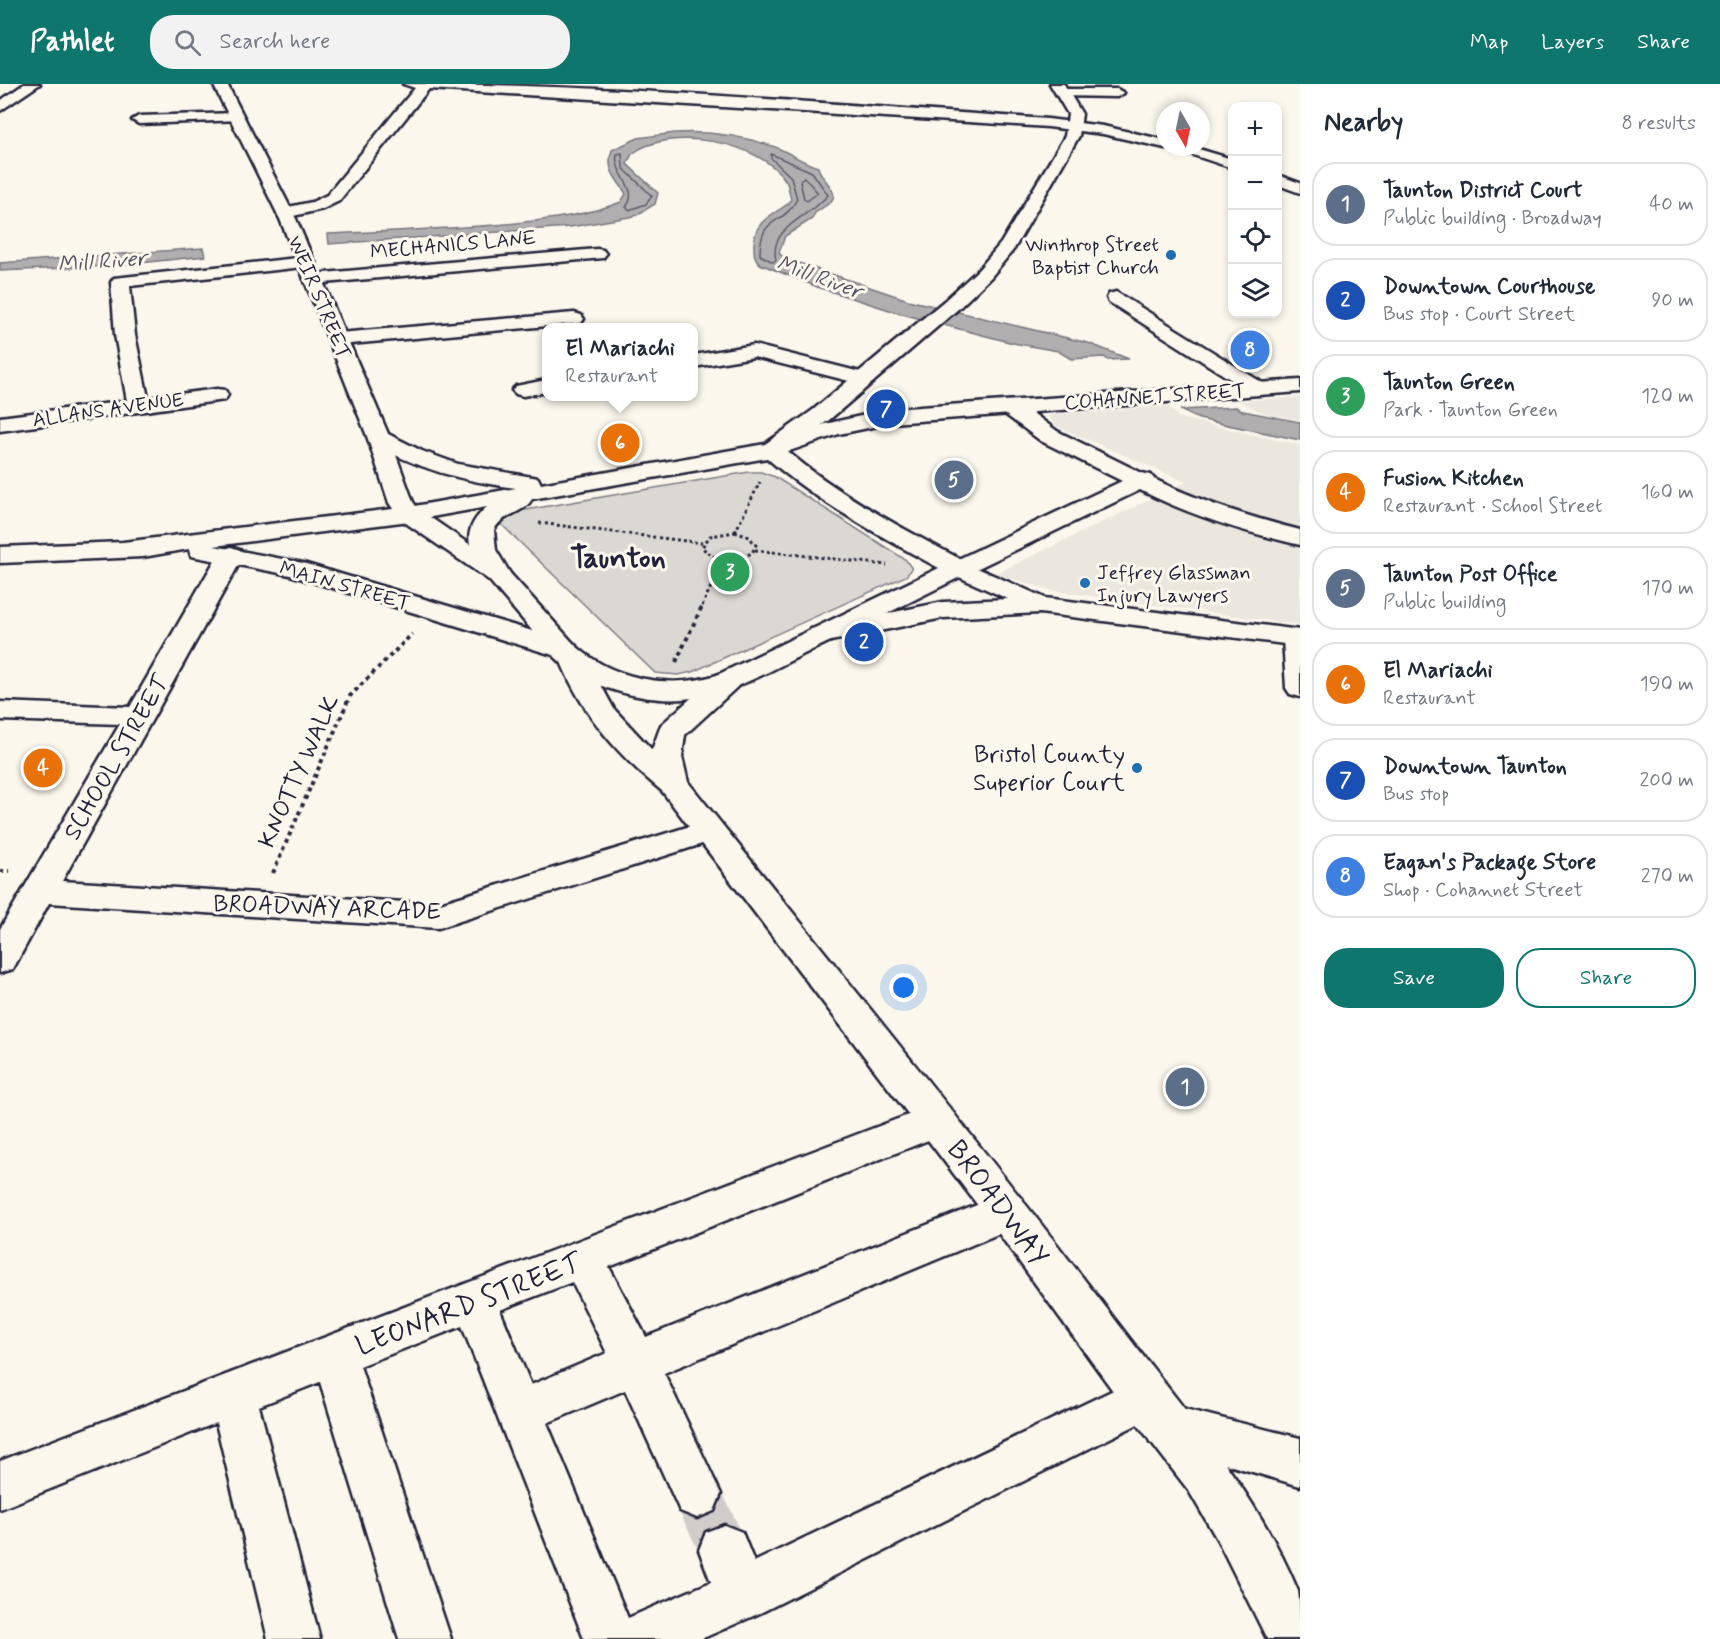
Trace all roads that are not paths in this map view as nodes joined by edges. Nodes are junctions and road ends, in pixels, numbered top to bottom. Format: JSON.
{"nodes":[{"id":1,"x":33,"y":84,"type":"edge"},
{"id":2,"x":220,"y":84,"type":"edge"},
{"id":3,"x":418,"y":84,"type":"edge"},
{"id":4,"x":698,"y":84,"type":"edge"},
{"id":5,"x":1060,"y":88,"type":"edge"},
{"id":6,"x":733,"y":93,"type":"edge"},
{"id":7,"x":1117,"y":93,"type":"dead end"},
{"id":8,"x":858,"y":95,"type":"dead end"},
{"id":9,"x":696,"y":100,"type":"junction"},
{"id":10,"x":0,"y":106,"type":"edge"},
{"id":11,"x":854,"y":110,"type":"junction"},
{"id":12,"x":237,"y":117,"type":"junction"},
{"id":13,"x":140,"y":120,"type":"dead end"},
{"id":14,"x":1075,"y":126,"type":"junction"},
{"id":15,"x":1156,"y":142,"type":"edge"},
{"id":16,"x":1206,"y":156,"type":"edge"},
{"id":17,"x":1228,"y":163,"type":"edge"},
{"id":18,"x":1282,"y":181,"type":"edge"},
{"id":19,"x":1300,"y":188,"type":"edge"},
{"id":20,"x":285,"y":213,"type":"junction"},
{"id":21,"x":597,"y":254,"type":"dead end"},
{"id":22,"x":306,"y":262,"type":"junction"},
{"id":23,"x":314,"y":279,"type":"junction"},
{"id":24,"x":1116,"y":298,"type":"dead end"},
{"id":25,"x":574,"y":319,"type":"dead end"},
{"id":26,"x":339,"y":339,"type":"junction"},
{"id":27,"x":698,"y":360,"type":"edge"},
{"id":28,"x":865,"y":378,"type":"junction"},
{"id":29,"x":1300,"y":386,"type":"edge"},
{"id":30,"x":542,"y":387,"type":"edge"},
{"id":31,"x":1259,"y":389,"type":"junction"},
{"id":32,"x":523,"y":390,"type":"dead end"},
{"id":33,"x":217,"y":395,"type":"dead end"},
{"id":34,"x":139,"y":405,"type":"junction"},
{"id":35,"x":1010,"y":407,"type":"junction"},
{"id":36,"x":0,"y":424,"type":"edge"},
{"id":37,"x":378,"y":436,"type":"junction"},
{"id":38,"x":772,"y":450,"type":"junction"},
{"id":39,"x":1143,"y":480,"type":"junction"},
{"id":40,"x":562,"y":488,"type":"junction"},
{"id":41,"x":410,"y":514,"type":"junction"},
{"id":42,"x":332,"y":524,"type":"junction"},
{"id":43,"x":1300,"y":538,"type":"edge"},
{"id":44,"x":122,"y":550,"type":"junction"},
{"id":45,"x":0,"y":555,"type":"edge"},
{"id":46,"x":231,"y":555,"type":"junction"},
{"id":47,"x":959,"y":568,"type":"junction"},
{"id":48,"x":498,"y":575,"type":"junction"},
{"id":49,"x":1055,"y":606,"type":"junction"},
{"id":50,"x":816,"y":637,"type":"junction"},
{"id":51,"x":1299,"y":638,"type":"edge"},
{"id":52,"x":569,"y":656,"type":"junction"},
{"id":53,"x":728,"y":681,"type":"junction"},
{"id":54,"x":1300,"y":688,"type":"edge"},
{"id":55,"x":0,"y":711,"type":"edge"},
{"id":56,"x":139,"y":716,"type":"junction"},
{"id":57,"x":673,"y":784,"type":"junction"},
{"id":58,"x":710,"y":831,"type":"junction"},
{"id":59,"x":39,"y":891,"type":"junction"},
{"id":60,"x":0,"y":960,"type":"edge"},
{"id":61,"x":937,"y":1120,"type":"junction"},
{"id":62,"x":1007,"y":1211,"type":"junction"},
{"id":63,"x":582,"y":1259,"type":"junction"},
{"id":64,"x":474,"y":1301,"type":"junction"},
{"id":65,"x":334,"y":1355,"type":"junction"},
{"id":66,"x":636,"y":1363,"type":"junction"},
{"id":67,"x":233,"y":1395,"type":"junction"},
{"id":68,"x":520,"y":1412,"type":"junction"},
{"id":69,"x":1156,"y":1412,"type":"junction"},
{"id":70,"x":1300,"y":1462,"type":"edge"},
{"id":71,"x":0,"y":1485,"type":"edge"},
{"id":72,"x":697,"y":1494,"type":"tunnel mouth"},
{"id":73,"x":294,"y":1639,"type":"edge"},
{"id":74,"x":426,"y":1639,"type":"edge"},
{"id":75,"x":610,"y":1639,"type":"edge"},
{"id":76,"x":640,"y":1639,"type":"edge"},
{"id":77,"x":1295,"y":1639,"type":"edge"}],
"edges":[{"from":1,"to":10,"type":"main road"},
{"from":2,"to":12,"type":"main road","name":"WEIR STREET"},
{"from":3,"to":9,"type":"main road"},
{"from":3,"to":20,"type":"main road"},
{"from":4,"to":9,"type":"main road"},
{"from":5,"to":7,"type":"main road"},
{"from":5,"to":14,"type":"main road"},
{"from":6,"to":9,"type":"main road"},
{"from":6,"to":11,"type":"main road"},
{"from":8,"to":11,"type":"main road"},
{"from":11,"to":14,"type":"main road"},
{"from":12,"to":13,"type":"main road"},
{"from":12,"to":20,"type":"main road","name":"WEIR STREET"},
{"from":14,"to":15,"type":"main road"},
{"from":14,"to":28,"type":"main road"},
{"from":16,"to":17,"type":"main road"},
{"from":18,"to":19,"type":"main road"},
{"from":20,"to":22,"type":"main road","name":"WEIR STREET"},
{"from":21,"to":23,"type":"main road","name":"MECHANICS LANE"},
{"from":22,"to":23,"type":"main road","name":"WEIR STREET"},
{"from":22,"to":34,"type":"main road"},
{"from":23,"to":26,"type":"main road","name":"WEIR STREET"},
{"from":24,"to":31,"type":"main road"},
{"from":25,"to":26,"type":"main road"},
{"from":26,"to":37,"type":"main road","name":"WEIR STREET"},
{"from":27,"to":28,"type":"main road"},
{"from":28,"to":38,"type":"main road"},
{"from":29,"to":31,"type":"main road","name":"COHANNET STREET"},
{"from":30,"to":32,"type":"main road"},
{"from":31,"to":35,"type":"main road","name":"COHANNET STREET"},
{"from":33,"to":34,"type":"main road","name":"ALLANS AVENUE"},
{"from":34,"to":36,"type":"main road","name":"ALLANS AVENUE"},
{"from":35,"to":38,"type":"main road","name":"COHANNET STREET"},
{"from":35,"to":39,"type":"main road"},
{"from":37,"to":40,"type":"main road"},
{"from":37,"to":41,"type":"main road","name":"WEIR STREET"},
{"from":38,"to":40,"type":"main road","name":"COHANNET STREET"},
{"from":38,"to":47,"type":"main road"},
{"from":39,"to":43,"type":"main road"},
{"from":39,"to":47,"type":"main road"},
{"from":40,"to":41,"type":"main road","name":"MAIN STREET"},
{"from":40,"to":48,"type":"main road"},
{"from":41,"to":42,"type":"main road","name":"MAIN STREET"},
{"from":41,"to":48,"type":"main road"},
{"from":42,"to":44,"type":"main road","name":"MAIN STREET"},
{"from":42,"to":46,"type":"main road"},
{"from":44,"to":45,"type":"main road","name":"MAIN STREET"},
{"from":44,"to":46,"type":"main road","name":"MAIN STREET"},
{"from":46,"to":52,"type":"main road","name":"MAIN STREET"},
{"from":46,"to":56,"type":"main road","name":"SCHOOL STREET"},
{"from":47,"to":49,"type":"main road"},
{"from":47,"to":50,"type":"main road"},
{"from":48,"to":52,"type":"main road"},
{"from":49,"to":50,"type":"main road"},
{"from":49,"to":51,"type":"main road"},
{"from":50,"to":53,"type":"main road"},
{"from":51,"to":54,"type":"main road"},
{"from":52,"to":53,"type":"main road","name":"MAIN STREET"},
{"from":52,"to":57,"type":"main road","name":"BROADWAY"},
{"from":53,"to":57,"type":"main road","name":"BROADWAY"},
{"from":55,"to":56,"type":"main road"},
{"from":56,"to":59,"type":"main road","name":"SCHOOL STREET"},
{"from":57,"to":58,"type":"main road","name":"BROADWAY"},
{"from":58,"to":59,"type":"main road","name":"BROADWAY ARCADE"},
{"from":58,"to":61,"type":"main road","name":"BROADWAY"},
{"from":59,"to":60,"type":"main road","name":"SCHOOL STREET"},
{"from":61,"to":62,"type":"main road","name":"BROADWAY"},
{"from":61,"to":63,"type":"main road","name":"LEONARD STREET"},
{"from":62,"to":66,"type":"main road"},
{"from":62,"to":69,"type":"main road","name":"BROADWAY"},
{"from":63,"to":64,"type":"main road","name":"LEONARD STREET"},
{"from":63,"to":66,"type":"main road"},
{"from":64,"to":65,"type":"main road","name":"LEONARD STREET"},
{"from":64,"to":68,"type":"main road"},
{"from":65,"to":67,"type":"main road","name":"LEONARD STREET"},
{"from":65,"to":74,"type":"main road"},
{"from":66,"to":68,"type":"main road"},
{"from":66,"to":72,"type":"main road"},
{"from":67,"to":71,"type":"main road","name":"LEONARD STREET"},
{"from":67,"to":73,"type":"main road"},
{"from":68,"to":75,"type":"main road"},
{"from":69,"to":70,"type":"main road"},
{"from":69,"to":76,"type":"main road"},
{"from":69,"to":77,"type":"main road","name":"BROADWAY"}]}
